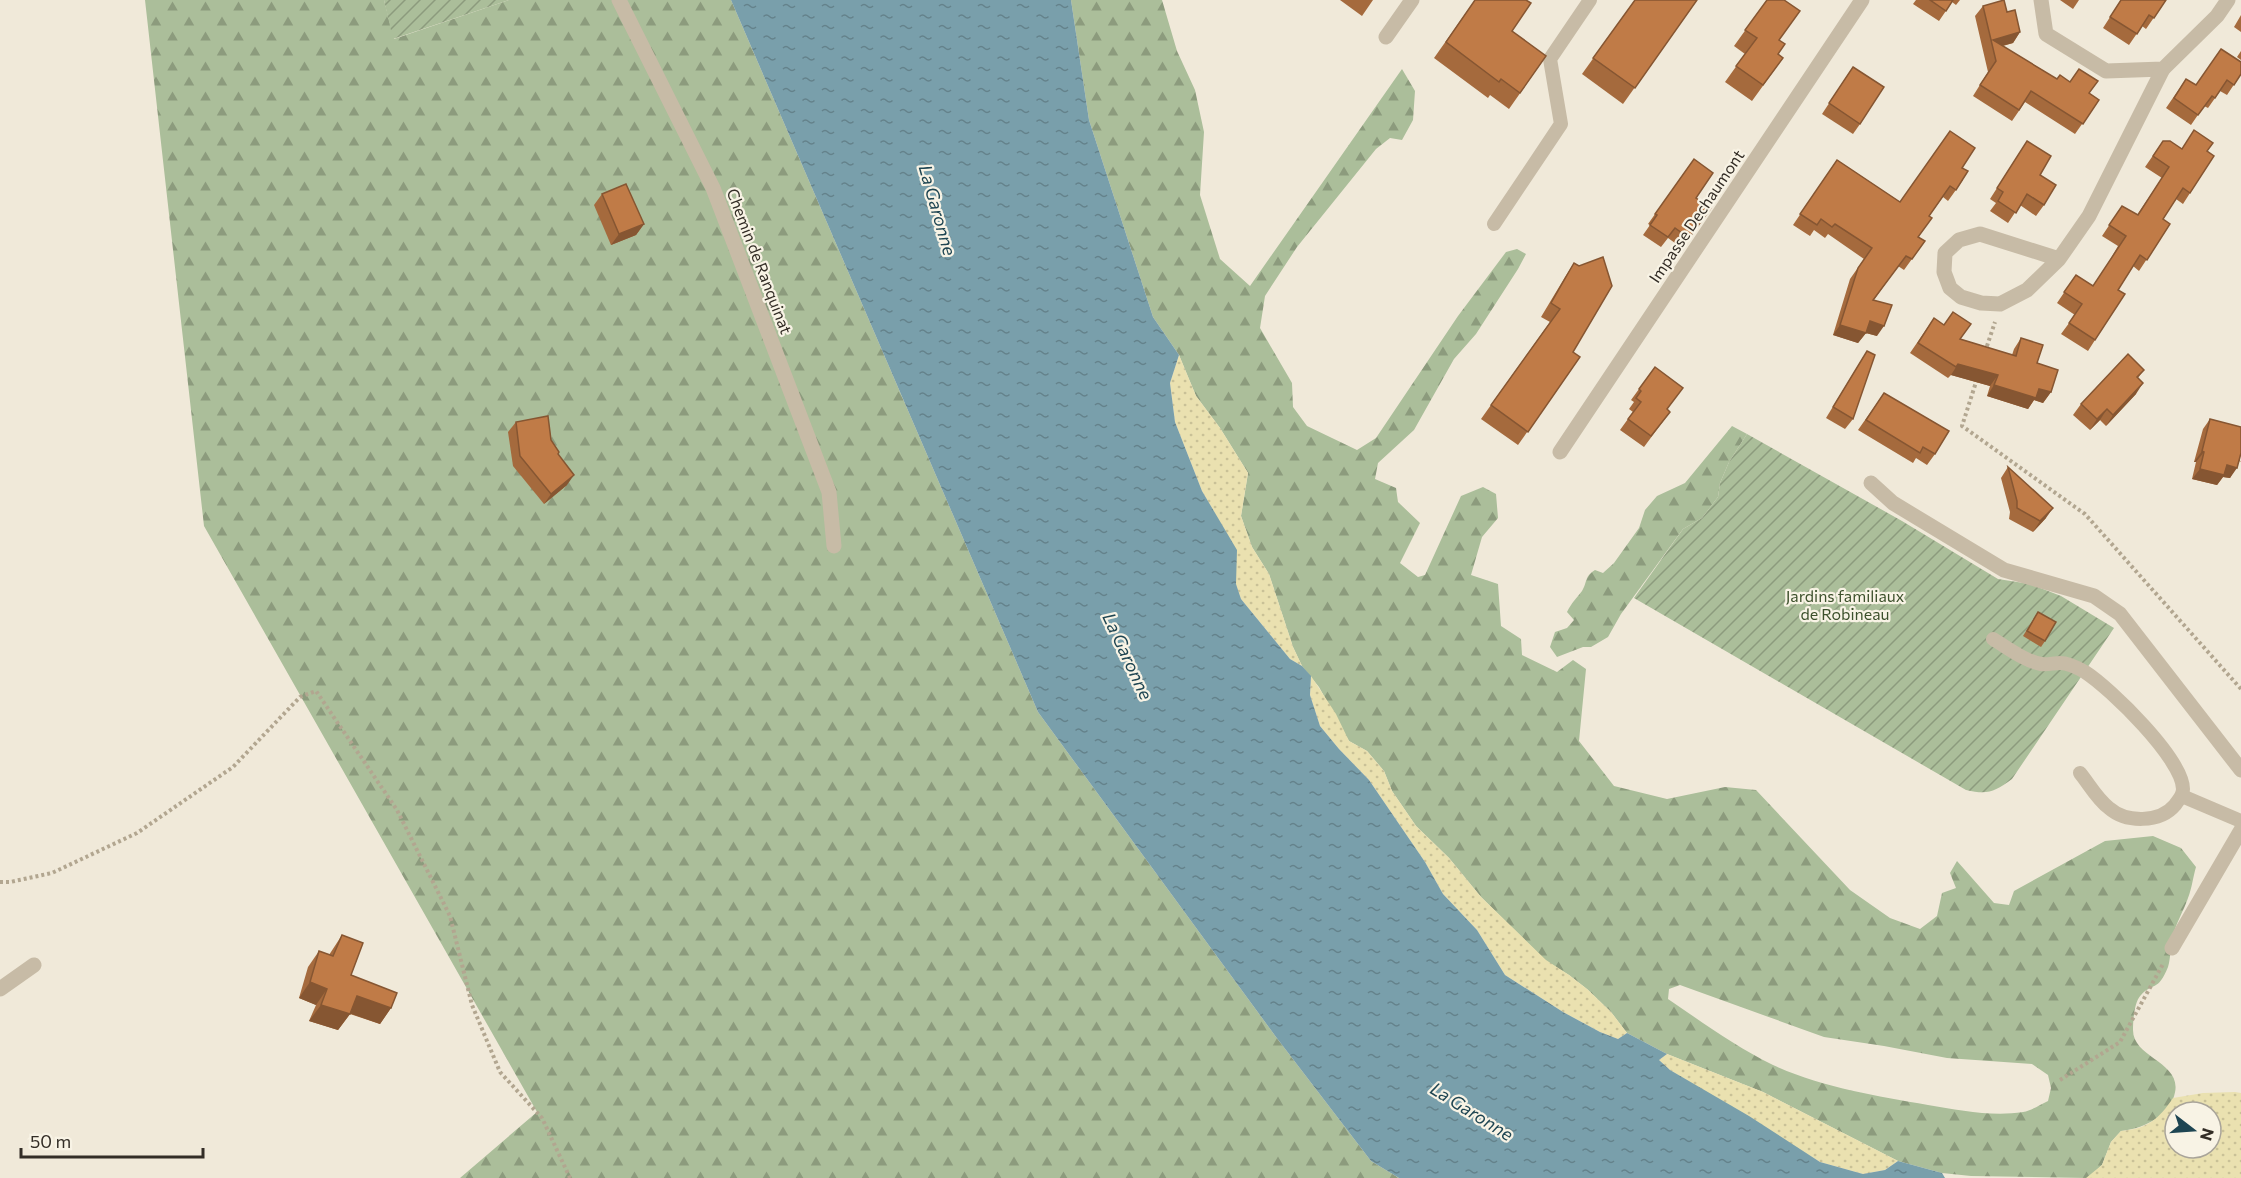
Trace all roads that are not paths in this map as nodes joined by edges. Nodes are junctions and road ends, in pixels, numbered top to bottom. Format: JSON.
{"nodes":[{"id":1,"x":619,"y":0,"type":"edge"},
{"id":2,"x":1412,"y":0,"type":"edge"},
{"id":3,"x":1590,"y":0,"type":"edge"},
{"id":4,"x":1862,"y":0,"type":"edge"},
{"id":5,"x":2041,"y":0,"type":"edge"},
{"id":6,"x":2228,"y":0,"type":"edge"},
{"id":7,"x":1386,"y":37,"type":"dead end"},
{"id":8,"x":2163,"y":69,"type":"junction"},
{"id":9,"x":1494,"y":224,"type":"dead end"},
{"id":10,"x":2059,"y":258,"type":"junction"},
{"id":11,"x":1560,"y":452,"type":"dead end"},
{"id":12,"x":1871,"y":483,"type":"dead end"},
{"id":13,"x":834,"y":546,"type":"dead end"},
{"id":14,"x":1993,"y":639,"type":"dead end"},
{"id":15,"x":2241,"y":770,"type":"edge"},
{"id":16,"x":2080,"y":773,"type":"dead end"},
{"id":17,"x":2182,"y":796,"type":"junction"},
{"id":18,"x":2241,"y":821,"type":"edge"},
{"id":19,"x":2241,"y":830,"type":"edge"},
{"id":20,"x":2172,"y":948,"type":"road end"},
{"id":21,"x":34,"y":965,"type":"dead end"},
{"id":22,"x":0,"y":989,"type":"edge"}],
"edges":[{"from":1,"to":13,"type":"street","name":"Chemin de Ranquinat"},
{"from":2,"to":7,"type":"street"},
{"from":3,"to":9,"type":"lane"},
{"from":4,"to":11,"type":"street","name":"Impasse Dechaumont"},
{"from":5,"to":8,"type":"street"},
{"from":6,"to":8,"type":"street"},
{"from":8,"to":10,"type":"street"},
{"from":10,"to":10,"type":"street"},
{"from":12,"to":15,"type":"street"},
{"from":14,"to":17,"type":"lane"},
{"from":16,"to":17,"type":"lane"},
{"from":17,"to":18,"type":"lane"},
{"from":19,"to":20,"type":"street"},
{"from":21,"to":22,"type":"street"}]}
